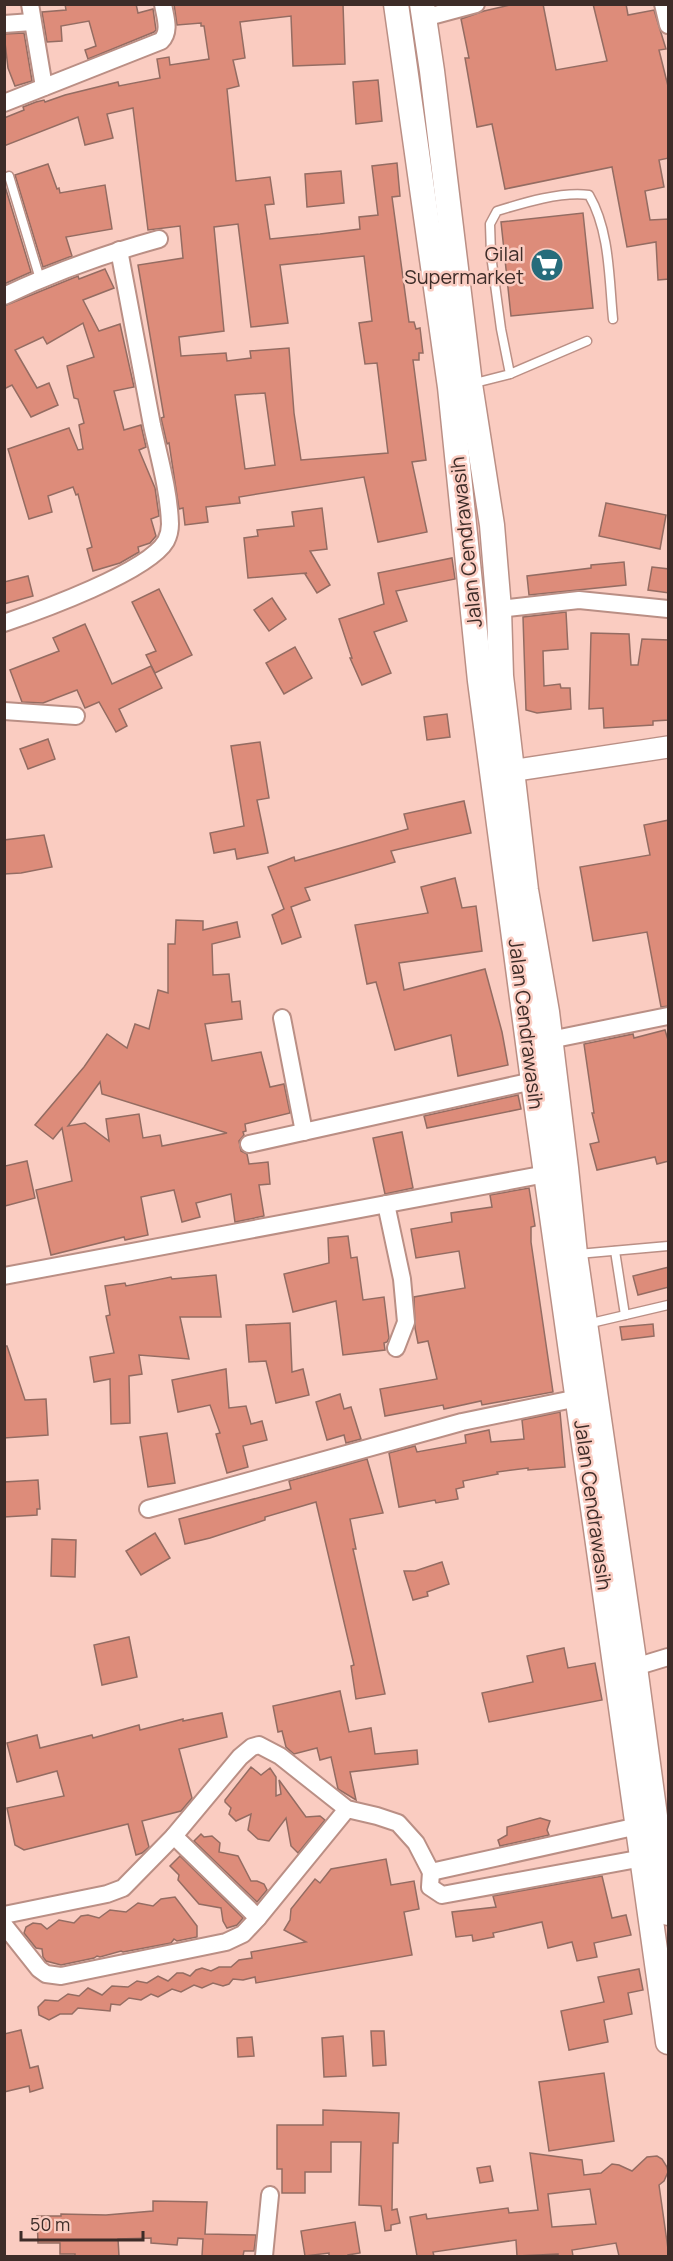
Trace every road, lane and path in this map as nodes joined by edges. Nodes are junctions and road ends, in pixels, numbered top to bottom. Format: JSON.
{"nodes":[{"id":1,"x":163,"y":4,"type":"edge"},
{"id":2,"x":396,"y":4,"type":"edge"},
{"id":3,"x":476,"y":4,"type":"edge"},
{"id":4,"x":663,"y":4,"type":"edge"},
{"id":5,"x":423,"y":11,"type":"edge"},
{"id":6,"x":31,"y":13,"type":"edge"},
{"id":7,"x":4,"y":24,"type":"edge"},
{"id":8,"x":669,"y":25,"type":"edge"},
{"id":9,"x":44,"y":87,"type":"junction"},
{"id":10,"x":4,"y":103,"type":"edge"},
{"id":11,"x":9,"y":176,"type":"dead end"},
{"id":12,"x":159,"y":239,"type":"dead end"},
{"id":13,"x":119,"y":250,"type":"junction"},
{"id":14,"x":40,"y":279,"type":"junction"},
{"id":15,"x":4,"y":296,"type":"edge"},
{"id":16,"x":450,"y":297,"type":"junction"},
{"id":17,"x":614,"y":319,"type":"dead end"},
{"id":18,"x":587,"y":341,"type":"dead end"},
{"id":19,"x":510,"y":374,"type":"junction"},
{"id":20,"x":471,"y":384,"type":"junction"},
{"id":21,"x":499,"y":609,"type":"junction"},
{"id":22,"x":669,"y":609,"type":"edge"},
{"id":23,"x":4,"y":623,"type":"edge"},
{"id":24,"x":4,"y":711,"type":"edge"},
{"id":25,"x":76,"y":717,"type":"dead end"},
{"id":26,"x":669,"y":747,"type":"edge"},
{"id":27,"x":503,"y":772,"type":"junction"},
{"id":28,"x":669,"y":1016,"type":"edge"},
{"id":29,"x":282,"y":1018,"type":"dead end"},
{"id":30,"x":550,"y":1040,"type":"junction"},
{"id":31,"x":533,"y":1081,"type":"junction"},
{"id":32,"x":304,"y":1132,"type":"junction"},
{"id":33,"x":249,"y":1144,"type":"dead end"},
{"id":34,"x":546,"y":1174,"type":"junction"},
{"id":35,"x":386,"y":1204,"type":"junction"},
{"id":36,"x":669,"y":1246,"type":"edge"},
{"id":37,"x":615,"y":1251,"type":"junction"},
{"id":38,"x":575,"y":1254,"type":"junction"},
{"id":39,"x":4,"y":1276,"type":"edge"},
{"id":40,"x":669,"y":1305,"type":"edge"},
{"id":41,"x":625,"y":1315,"type":"junction"},
{"id":42,"x":576,"y":1326,"type":"junction"},
{"id":43,"x":396,"y":1348,"type":"dead end"},
{"id":44,"x":578,"y":1398,"type":"junction"},
{"id":45,"x":148,"y":1509,"type":"dead end"},
{"id":46,"x":669,"y":1657,"type":"edge"},
{"id":47,"x":635,"y":1667,"type":"junction"},
{"id":48,"x":347,"y":1809,"type":"junction"},
{"id":49,"x":638,"y":1826,"type":"junction"},
{"id":50,"x":174,"y":1836,"type":"junction"},
{"id":51,"x":643,"y":1858,"type":"junction"},
{"id":52,"x":431,"y":1872,"type":"junction"},
{"id":53,"x":668,"y":1913,"type":"edge"},
{"id":54,"x":4,"y":1915,"type":"edge"},
{"id":55,"x":258,"y":1918,"type":"junction"},
{"id":56,"x":4,"y":1925,"type":"edge"},
{"id":57,"x":669,"y":2042,"type":"edge"},
{"id":58,"x":270,"y":2195,"type":"dead end"},
{"id":59,"x":264,"y":2256,"type":"edge"}],
"edges":[{"from":1,"to":9,"type":"street"},
{"from":2,"to":16,"type":"main road","name":"Jalan Cendrawasih"},
{"from":3,"to":5,"type":"street"},
{"from":4,"to":8,"type":"street"},
{"from":5,"to":16,"type":"main road","name":"Jalan Cendrawasih"},
{"from":6,"to":7,"type":"street"},
{"from":6,"to":9,"type":"street"},
{"from":9,"to":10,"type":"street"},
{"from":11,"to":14,"type":"lane"},
{"from":12,"to":13,"type":"street"},
{"from":13,"to":14,"type":"street"},
{"from":13,"to":23,"type":"street"},
{"from":14,"to":15,"type":"street"},
{"from":16,"to":20,"type":"main road","name":"Jalan Cendrawasih"},
{"from":16,"to":27,"type":"main road","name":"Jalan Cendrawasih"},
{"from":17,"to":19,"type":"lane"},
{"from":18,"to":19,"type":"lane"},
{"from":19,"to":20,"type":"lane"},
{"from":20,"to":21,"type":"main road","name":"Jalan Cendrawasih"},
{"from":21,"to":22,"type":"street"},
{"from":21,"to":27,"type":"main road","name":"Jalan Cendrawasih"},
{"from":24,"to":25,"type":"street"},
{"from":26,"to":27,"type":"street"},
{"from":27,"to":30,"type":"main road","name":"Jalan Cendrawasih"},
{"from":27,"to":31,"type":"main road","name":"Jalan Cendrawasih"},
{"from":28,"to":30,"type":"street"},
{"from":29,"to":32,"type":"street"},
{"from":30,"to":38,"type":"main road","name":"Jalan Cendrawasih"},
{"from":31,"to":32,"type":"street"},
{"from":31,"to":34,"type":"main road","name":"Jalan Cendrawasih"},
{"from":32,"to":33,"type":"street"},
{"from":34,"to":35,"type":"street"},
{"from":34,"to":42,"type":"main road","name":"Jalan Cendrawasih"},
{"from":35,"to":39,"type":"street"},
{"from":35,"to":43,"type":"street"},
{"from":36,"to":37,"type":"lane"},
{"from":37,"to":38,"type":"lane"},
{"from":37,"to":41,"type":"lane"},
{"from":38,"to":42,"type":"main road","name":"Jalan Cendrawasih"},
{"from":40,"to":41,"type":"lane"},
{"from":41,"to":42,"type":"lane"},
{"from":42,"to":44,"type":"main road","name":"Jalan Cendrawasih"},
{"from":42,"to":47,"type":"main road","name":"Jalan Cendrawasih"},
{"from":44,"to":45,"type":"street"},
{"from":44,"to":49,"type":"main road","name":"Jalan Cendrawasih"},
{"from":46,"to":47,"type":"street"},
{"from":47,"to":53,"type":"main road","name":"Jalan Cendrawasih"},
{"from":48,"to":50,"type":"street"},
{"from":48,"to":52,"type":"street"},
{"from":48,"to":55,"type":"street"},
{"from":49,"to":51,"type":"main road","name":"Jalan Cendrawasih"},
{"from":49,"to":52,"type":"street"},
{"from":50,"to":54,"type":"street"},
{"from":50,"to":55,"type":"street"},
{"from":51,"to":52,"type":"street"},
{"from":51,"to":57,"type":"main road","name":"Jalan Cendrawasih"},
{"from":55,"to":56,"type":"street"},
{"from":58,"to":59,"type":"street"}]}
